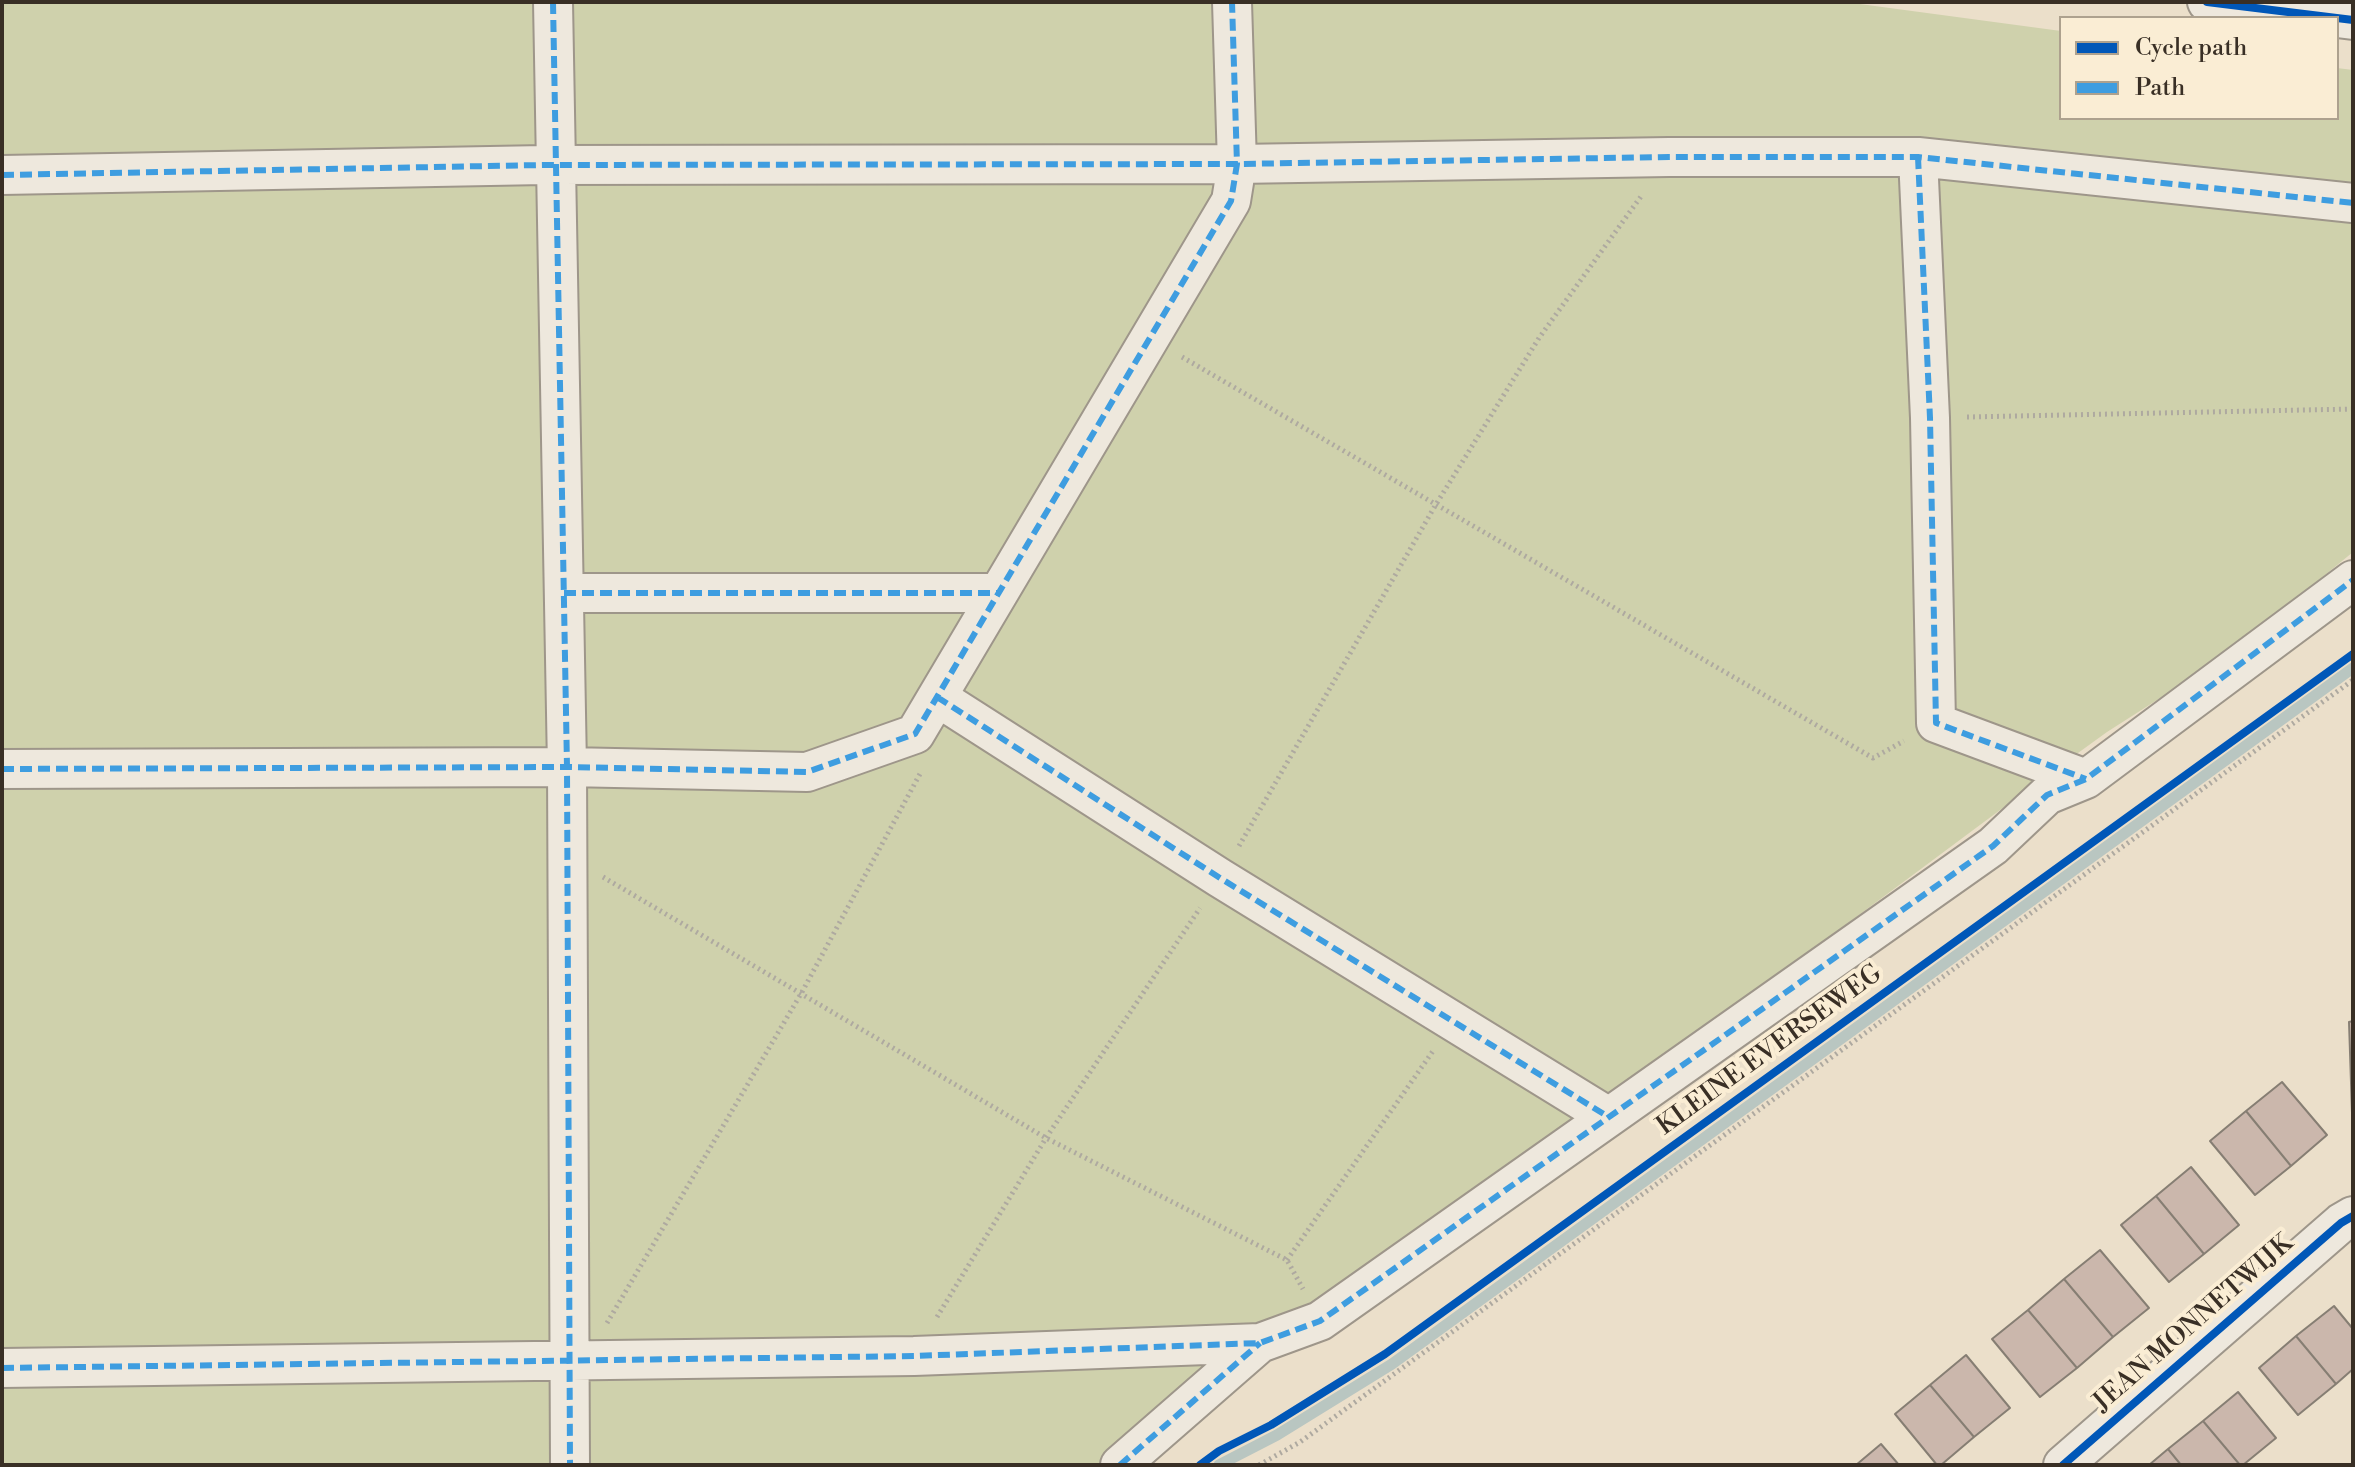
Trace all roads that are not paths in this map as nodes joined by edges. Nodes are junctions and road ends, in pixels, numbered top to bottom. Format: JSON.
{"nodes":[{"id":1,"x":553,"y":2,"type":"edge"},
{"id":2,"x":1232,"y":2,"type":"edge"},
{"id":3,"x":2207,"y":2,"type":"edge"},
{"id":4,"x":2321,"y":16,"type":"edge"},
{"id":5,"x":1918,"y":157,"type":"junction"},
{"id":6,"x":1237,"y":164,"type":"junction"},
{"id":7,"x":555,"y":165,"type":"junction"},
{"id":8,"x":2,"y":175,"type":"edge"},
{"id":9,"x":2353,"y":203,"type":"edge"},
{"id":10,"x":2353,"y":580,"type":"edge"},
{"id":11,"x":564,"y":593,"type":"junction"},
{"id":12,"x":998,"y":593,"type":"junction"},
{"id":13,"x":937,"y":697,"type":"junction"},
{"id":14,"x":567,"y":767,"type":"junction"},
{"id":15,"x":2,"y":769,"type":"edge"},
{"id":16,"x":2086,"y":779,"type":"junction"},
{"id":17,"x":1607,"y":1116,"type":"junction"},
{"id":18,"x":2353,"y":1216,"type":"edge"},
{"id":19,"x":1260,"y":1343,"type":"junction"},
{"id":20,"x":568,"y":1361,"type":"junction"},
{"id":21,"x":2,"y":1368,"type":"edge"},
{"id":22,"x":570,"y":1465,"type":"edge"},
{"id":23,"x":1120,"y":1465,"type":"edge"},
{"id":24,"x":2063,"y":1465,"type":"edge"}],
"edges":[{"from":1,"to":7,"type":"street"},
{"from":2,"to":6,"type":"street"},
{"from":3,"to":4,"type":"street"},
{"from":5,"to":6,"type":"street"},
{"from":5,"to":9,"type":"street"},
{"from":5,"to":16,"type":"street"},
{"from":6,"to":7,"type":"street"},
{"from":6,"to":12,"type":"street"},
{"from":7,"to":8,"type":"street"},
{"from":7,"to":11,"type":"street"},
{"from":10,"to":16,"type":"street"},
{"from":11,"to":12,"type":"street"},
{"from":11,"to":14,"type":"street"},
{"from":12,"to":13,"type":"street"},
{"from":13,"to":14,"type":"street"},
{"from":13,"to":17,"type":"street"},
{"from":14,"to":15,"type":"street"},
{"from":14,"to":20,"type":"street"},
{"from":16,"to":17,"type":"street"},
{"from":17,"to":19,"type":"street"},
{"from":18,"to":24,"type":"street","name":"JEAN MONNETWIJK"},
{"from":19,"to":20,"type":"street"},
{"from":19,"to":23,"type":"street"},
{"from":20,"to":21,"type":"street"},
{"from":20,"to":22,"type":"street"}]}
